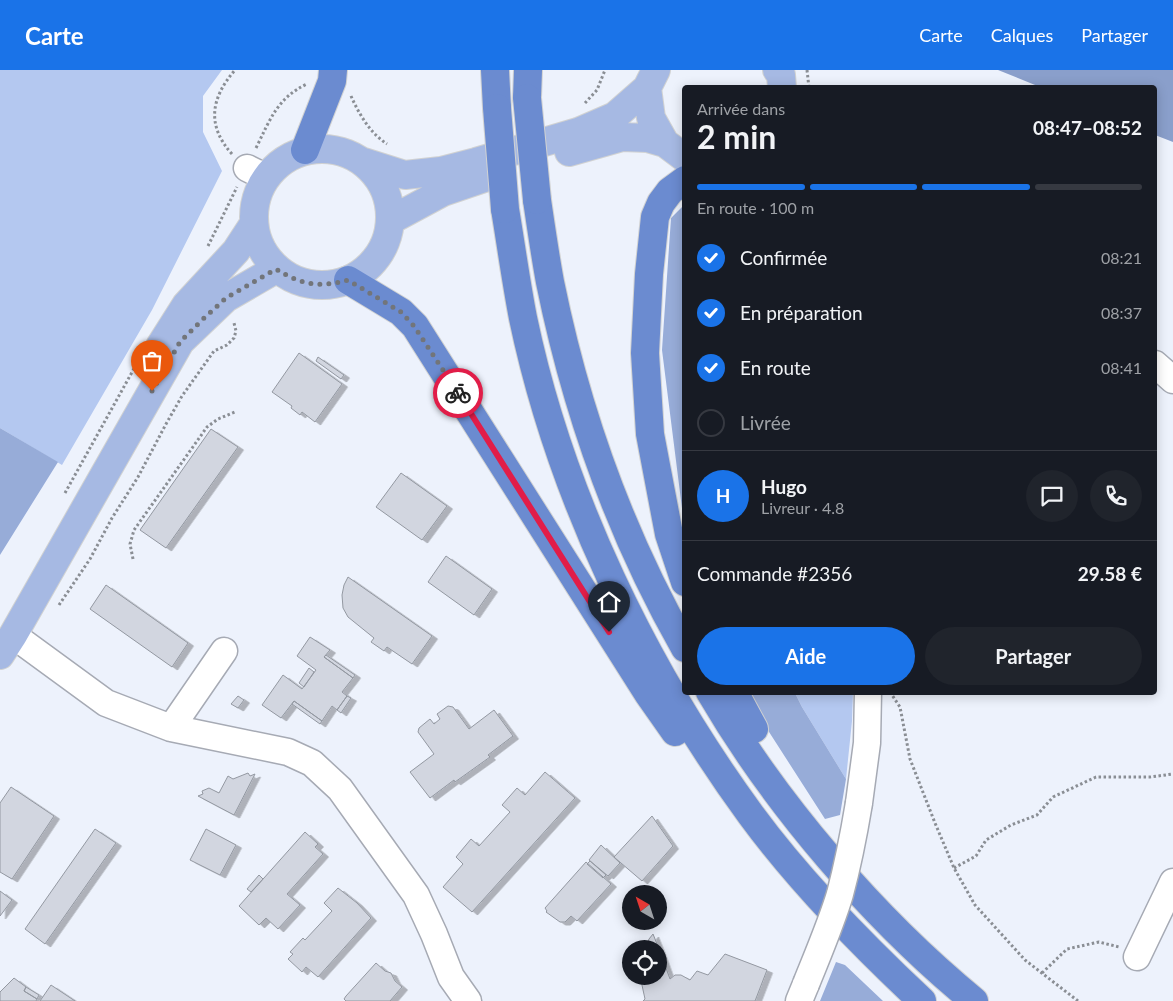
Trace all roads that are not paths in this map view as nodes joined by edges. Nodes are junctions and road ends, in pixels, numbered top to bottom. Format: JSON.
{"nodes":[{"id":1,"x":495,"y":70,"type":"edge"},
{"id":2,"x":528,"y":70,"type":"edge"},
{"id":3,"x":777,"y":70,"type":"edge"},
{"id":4,"x":332,"y":76,"type":"edge"},
{"id":5,"x":652,"y":79,"type":"edge"},
{"id":6,"x":782,"y":85,"type":"edge"},
{"id":7,"x":305,"y":150,"type":"junction"},
{"id":8,"x":675,"y":150,"type":"edge"},
{"id":9,"x":364,"y":162,"type":"junction"},
{"id":10,"x":682,"y":183,"type":"edge"},
{"id":11,"x":390,"y":220,"type":"junction"},
{"id":12,"x":253,"y":225,"type":"junction"},
{"id":13,"x":276,"y":269,"type":"junction"},
{"id":14,"x":348,"y":280,"type":"junction"},
{"id":15,"x":1157,"y":366,"type":"edge"},
{"id":16,"x":1173,"y":380,"type":"edge"},
{"id":17,"x":682,"y":573,"type":"edge"},
{"id":18,"x":4,"y":638,"type":"edge"},
{"id":19,"x":682,"y":642,"type":"edge"},
{"id":20,"x":224,"y":651,"type":"dead end"},
{"id":21,"x":712,"y":695,"type":"edge"},
{"id":22,"x":735,"y":695,"type":"edge"},
{"id":23,"x":868,"y":695,"type":"edge"},
{"id":24,"x":171,"y":728,"type":"junction"},
{"id":25,"x":774,"y":788,"type":"junction"},
{"id":26,"x":752,"y":817,"type":"junction"},
{"id":27,"x":1173,"y":882,"type":"edge"},
{"id":28,"x":1137,"y":957,"type":"road end"},
{"id":29,"x":802,"y":992,"type":"edge"},
{"id":30,"x":468,"y":1001,"type":"edge"},
{"id":31,"x":922,"y":1001,"type":"edge"},
{"id":32,"x":974,"y":1001,"type":"edge"}],
"edges":[{"from":1,"to":26,"type":"highway","bridge":true},
{"from":2,"to":19,"type":"highway","bridge":true},
{"from":3,"to":6,"type":"main road"},
{"from":4,"to":7,"type":"highway"},
{"from":5,"to":8,"type":"main road"},
{"from":5,"to":9,"type":"main road"},
{"from":7,"to":9,"type":"main road"},
{"from":7,"to":12,"type":"main road"},
{"from":8,"to":11,"type":"main road"},
{"from":9,"to":11,"type":"main road"},
{"from":10,"to":17,"type":"highway"},
{"from":11,"to":14,"type":"main road"},
{"from":12,"to":13,"type":"main road"},
{"from":12,"to":18,"type":"main road"},
{"from":13,"to":14,"type":"main road"},
{"from":13,"to":18,"type":"main road"},
{"from":14,"to":26,"type":"highway"},
{"from":15,"to":16,"type":"street"},
{"from":18,"to":24,"type":"street"},
{"from":20,"to":24,"type":"street"},
{"from":21,"to":25,"type":"highway"},
{"from":22,"to":25,"type":"highway"},
{"from":23,"to":29,"type":"street","bridge":true},
{"from":24,"to":30,"type":"street"},
{"from":25,"to":32,"type":"highway"},
{"from":26,"to":31,"type":"highway"},
{"from":27,"to":28,"type":"street"}]}
